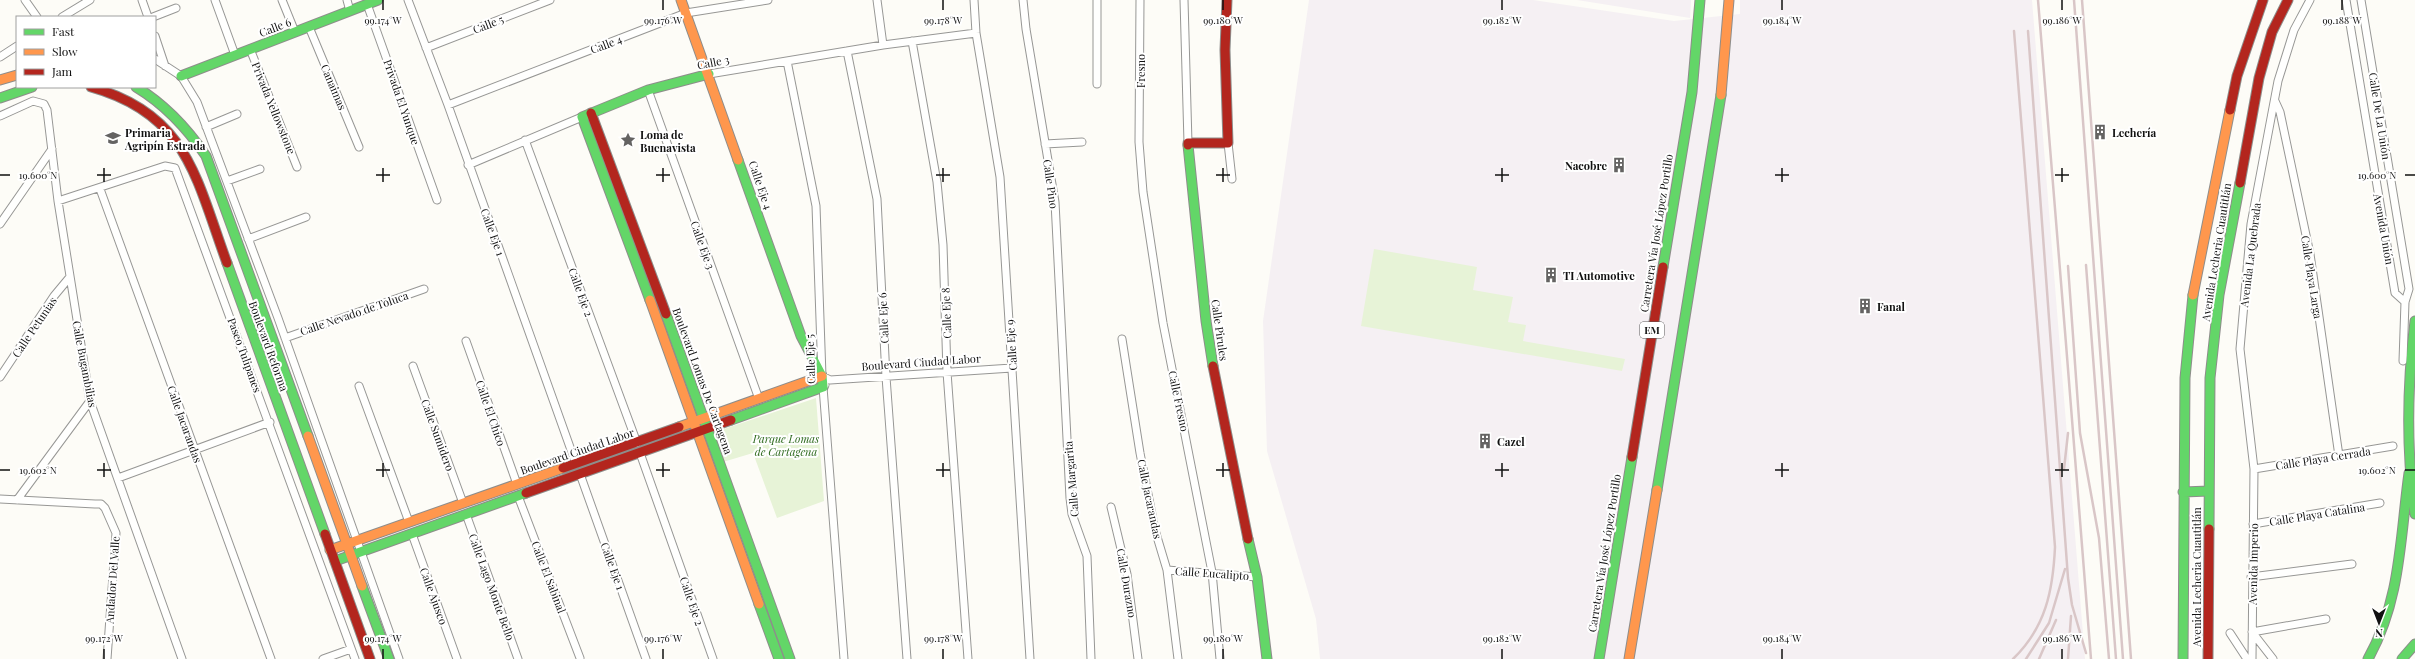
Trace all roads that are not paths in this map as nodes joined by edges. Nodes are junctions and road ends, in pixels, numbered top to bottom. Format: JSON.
{"nodes":[{"id":1,"x":24,"y":0,"type":"edge"},
{"id":2,"x":90,"y":0,"type":"edge"},
{"id":3,"x":142,"y":0,"type":"edge"},
{"id":4,"x":215,"y":0,"type":"edge"},
{"id":5,"x":282,"y":0,"type":"edge"},
{"id":6,"x":346,"y":0,"type":"edge"},
{"id":7,"x":378,"y":0,"type":"edge"},
{"id":8,"x":408,"y":0,"type":"edge"},
{"id":9,"x":550,"y":0,"type":"edge"},
{"id":10,"x":681,"y":0,"type":"edge"},
{"id":11,"x":768,"y":0,"type":"edge"},
{"id":12,"x":877,"y":0,"type":"edge"},
{"id":13,"x":974,"y":0,"type":"edge"},
{"id":14,"x":1023,"y":0,"type":"edge"},
{"id":15,"x":1097,"y":0,"type":"edge"},
{"id":16,"x":1140,"y":0,"type":"edge"},
{"id":17,"x":1184,"y":0,"type":"edge"},
{"id":18,"x":1227,"y":0,"type":"edge"},
{"id":19,"x":1700,"y":0,"type":"edge"},
{"id":20,"x":1729,"y":0,"type":"edge"},
{"id":21,"x":2262,"y":0,"type":"edge"},
{"id":22,"x":2288,"y":0,"type":"edge"},
{"id":23,"x":2310,"y":0,"type":"edge"},
{"id":24,"x":2346,"y":0,"type":"edge"},
{"id":25,"x":2361,"y":0,"type":"edge"},
{"id":26,"x":368,"y":4,"type":"junction"},
{"id":27,"x":176,"y":8,"type":"dead end"},
{"id":28,"x":350,"y":11,"type":"junction"},
{"id":29,"x":686,"y":13,"type":"junction"},
{"id":30,"x":36,"y":16,"type":"edge"},
{"id":31,"x":64,"y":16,"type":"edge"},
{"id":32,"x":148,"y":16,"type":"edge"},
{"id":33,"x":156,"y":16,"type":"edge"},
{"id":34,"x":309,"y":27,"type":"junction"},
{"id":35,"x":295,"y":32,"type":"junction"},
{"id":36,"x":976,"y":33,"type":"junction"},
{"id":37,"x":156,"y":39,"type":"edge"},
{"id":38,"x":912,"y":41,"type":"junction"},
{"id":39,"x":883,"y":45,"type":"junction"},
{"id":40,"x":16,"y":47,"type":"edge"},
{"id":41,"x":426,"y":48,"type":"junction"},
{"id":42,"x":250,"y":49,"type":"junction"},
{"id":43,"x":847,"y":51,"type":"junction"},
{"id":44,"x":235,"y":55,"type":"junction"},
{"id":45,"x":0,"y":57,"type":"edge"},
{"id":46,"x":156,"y":60,"type":"edge"},
{"id":47,"x":787,"y":61,"type":"junction"},
{"id":48,"x":165,"y":66,"type":"junction"},
{"id":49,"x":709,"y":74,"type":"junction"},
{"id":50,"x":16,"y":75,"type":"edge"},
{"id":51,"x":181,"y":76,"type":"junction"},
{"id":52,"x":0,"y":80,"type":"edge"},
{"id":53,"x":1097,"y":84,"type":"dead end"},
{"id":54,"x":23,"y":88,"type":"edge"},
{"id":55,"x":95,"y":88,"type":"edge"},
{"id":56,"x":138,"y":88,"type":"edge"},
{"id":57,"x":648,"y":90,"type":"junction"},
{"id":58,"x":0,"y":98,"type":"edge"},
{"id":59,"x":2275,"y":101,"type":"junction"},
{"id":60,"x":448,"y":105,"type":"junction"},
{"id":61,"x":237,"y":114,"type":"dead end"},
{"id":62,"x":586,"y":115,"type":"junction"},
{"id":63,"x":0,"y":116,"type":"edge"},
{"id":64,"x":206,"y":127,"type":"junction"},
{"id":65,"x":525,"y":140,"type":"junction"},
{"id":66,"x":1082,"y":142,"type":"dead end"},
{"id":67,"x":1139,"y":142,"type":"joint"},
{"id":68,"x":1188,"y":143,"type":"junction"},
{"id":69,"x":1045,"y":144,"type":"junction"},
{"id":70,"x":1228,"y":144,"type":"junction"},
{"id":71,"x":359,"y":147,"type":"dead end"},
{"id":72,"x":52,"y":149,"type":"junction"},
{"id":73,"x":468,"y":165,"type":"junction"},
{"id":74,"x":297,"y":167,"type":"dead end"},
{"id":75,"x":260,"y":170,"type":"dead end"},
{"id":76,"x":1232,"y":179,"type":"dead end"},
{"id":77,"x":227,"y":181,"type":"junction"},
{"id":78,"x":100,"y":189,"type":"junction"},
{"id":79,"x":437,"y":200,"type":"dead end"},
{"id":80,"x":58,"y":201,"type":"junction"},
{"id":81,"x":306,"y":217,"type":"dead end"},
{"id":82,"x":0,"y":224,"type":"edge"},
{"id":83,"x":248,"y":238,"type":"junction"},
{"id":84,"x":69,"y":278,"type":"junction"},
{"id":85,"x":424,"y":289,"type":"dead end"},
{"id":86,"x":2405,"y":302,"type":"junction"},
{"id":87,"x":2415,"y":321,"type":"edge"},
{"id":88,"x":285,"y":338,"type":"junction"},
{"id":89,"x":1122,"y":339,"type":"dead end"},
{"id":90,"x":466,"y":340,"type":"dead end"},
{"id":91,"x":2403,"y":361,"type":"dead end"},
{"id":92,"x":413,"y":366,"type":"dead end"},
{"id":93,"x":1012,"y":368,"type":"junction"},
{"id":94,"x":1063,"y":370,"type":"joint"},
{"id":95,"x":947,"y":372,"type":"junction"},
{"id":96,"x":0,"y":377,"type":"edge"},
{"id":97,"x":886,"y":377,"type":"junction"},
{"id":98,"x":826,"y":378,"type":"junction"},
{"id":99,"x":359,"y":386,"type":"dead end"},
{"id":100,"x":823,"y":387,"type":"junction"},
{"id":101,"x":759,"y":399,"type":"junction"},
{"id":102,"x":90,"y":401,"type":"junction"},
{"id":103,"x":705,"y":419,"type":"junction"},
{"id":104,"x":270,"y":422,"type":"junction"},
{"id":105,"x":695,"y":422,"type":"junction"},
{"id":106,"x":708,"y":428,"type":"junction"},
{"id":107,"x":698,"y":432,"type":"junction"},
{"id":108,"x":637,"y":443,"type":"junction"},
{"id":109,"x":2393,"y":446,"type":"dead end"},
{"id":110,"x":194,"y":450,"type":"junction"},
{"id":111,"x":640,"y":453,"type":"junction"},
{"id":112,"x":2339,"y":456,"type":"junction"},
{"id":113,"x":576,"y":464,"type":"junction"},
{"id":114,"x":2254,"y":469,"type":"junction"},
{"id":115,"x":2409,"y":473,"type":"junction"},
{"id":116,"x":580,"y":474,"type":"junction"},
{"id":117,"x":118,"y":478,"type":"junction"},
{"id":118,"x":517,"y":484,"type":"junction"},
{"id":119,"x":2209,"y":491,"type":"junction"},
{"id":120,"x":2183,"y":492,"type":"junction"},
{"id":121,"x":518,"y":496,"type":"junction"},
{"id":122,"x":0,"y":499,"type":"edge"},
{"id":123,"x":17,"y":500,"type":"junction"},
{"id":124,"x":463,"y":503,"type":"junction"},
{"id":125,"x":2380,"y":503,"type":"dead end"},
{"id":126,"x":1111,"y":507,"type":"dead end"},
{"id":127,"x":466,"y":514,"type":"junction"},
{"id":128,"x":2415,"y":514,"type":"edge"},
{"id":129,"x":409,"y":522,"type":"junction"},
{"id":130,"x":2253,"y":524,"type":"junction"},
{"id":131,"x":412,"y":534,"type":"junction"},
{"id":132,"x":357,"y":540,"type":"junction"},
{"id":133,"x":348,"y":544,"type":"junction"},
{"id":134,"x":330,"y":550,"type":"junction"},
{"id":135,"x":360,"y":551,"type":"junction"},
{"id":136,"x":351,"y":554,"type":"junction"},
{"id":137,"x":335,"y":561,"type":"junction"},
{"id":138,"x":2352,"y":564,"type":"dead end"},
{"id":139,"x":1167,"y":570,"type":"junction"},
{"id":140,"x":1212,"y":572,"type":"junction"},
{"id":141,"x":1257,"y":576,"type":"junction"},
{"id":142,"x":2251,"y":577,"type":"junction"},
{"id":143,"x":2326,"y":619,"type":"dead end"},
{"id":144,"x":2252,"y":632,"type":"junction"},
{"id":145,"x":2230,"y":633,"type":"dead end"},
{"id":146,"x":2415,"y":644,"type":"edge"},
{"id":147,"x":351,"y":649,"type":"junction"},
{"id":148,"x":580,"y":658,"type":"dead end"},
{"id":149,"x":107,"y":659,"type":"edge"},
{"id":150,"x":182,"y":659,"type":"edge"},
{"id":151,"x":271,"y":659,"type":"edge"},
{"id":152,"x":323,"y":659,"type":"edge"},
{"id":153,"x":355,"y":659,"type":"edge"},
{"id":154,"x":370,"y":659,"type":"edge"},
{"id":155,"x":389,"y":659,"type":"edge"},
{"id":156,"x":399,"y":659,"type":"edge"},
{"id":157,"x":457,"y":659,"type":"edge"},
{"id":158,"x":518,"y":659,"type":"edge"},
{"id":159,"x":646,"y":659,"type":"edge"},
{"id":160,"x":713,"y":659,"type":"edge"},
{"id":161,"x":779,"y":659,"type":"edge"},
{"id":162,"x":790,"y":659,"type":"edge"},
{"id":163,"x":844,"y":659,"type":"edge"},
{"id":164,"x":907,"y":659,"type":"edge"},
{"id":165,"x":968,"y":659,"type":"edge"},
{"id":166,"x":1030,"y":659,"type":"edge"},
{"id":167,"x":1091,"y":659,"type":"edge"},
{"id":168,"x":1138,"y":659,"type":"edge"},
{"id":169,"x":1178,"y":659,"type":"edge"},
{"id":170,"x":1220,"y":659,"type":"edge"},
{"id":171,"x":1267,"y":659,"type":"edge"},
{"id":172,"x":1598,"y":659,"type":"edge"},
{"id":173,"x":1629,"y":659,"type":"edge"},
{"id":174,"x":2183,"y":659,"type":"edge"},
{"id":175,"x":2208,"y":659,"type":"edge"},
{"id":176,"x":2247,"y":659,"type":"edge"},
{"id":177,"x":2252,"y":659,"type":"edge"},
{"id":178,"x":2273,"y":659,"type":"edge"},
{"id":179,"x":2368,"y":659,"type":"edge"},
{"id":180,"x":2402,"y":659,"type":"edge"}],
"edges":[{"from":1,"to":30,"type":"street"},
{"from":2,"to":31,"type":"street"},
{"from":3,"to":32,"type":"street"},
{"from":4,"to":44,"type":"street"},
{"from":5,"to":35,"type":"street"},
{"from":6,"to":28,"type":"street"},
{"from":7,"to":26,"type":"main road","name":"Calle 6"},
{"from":8,"to":41,"type":"street","name":"Calle Eje 1"},
{"from":9,"to":41,"type":"street","name":"Calle 5"},
{"from":10,"to":29,"type":"main road","name":"Calle Eje 4"},
{"from":11,"to":29,"type":"street","name":"Calle 4"},
{"from":12,"to":39,"type":"street"},
{"from":13,"to":36,"type":"street","name":"Calle Eje 9"},
{"from":14,"to":69,"type":"street","name":"Calle Pino"},
{"from":15,"to":53,"type":"street"},
{"from":16,"to":67,"type":"street","name":"Fresno"},
{"from":17,"to":68,"type":"street","name":"Calle Pirules"},
{"from":18,"to":70,"type":"main road"},
{"from":19,"to":172,"type":"main road","name":"Carretera Vía José López Portillo","number":"EM"},
{"from":20,"to":173,"type":"main road","number":"EM"},
{"from":21,"to":120,"type":"main road","name":"Avenida Lecheria Cuautitlán"},
{"from":22,"to":119,"type":"main road","name":"Avenida Lecheria Cuautitlán"},
{"from":23,"to":59,"type":"street","name":"Avenida La Quebrada"},
{"from":24,"to":86,"type":"street","name":"Avenida Unión"},
{"from":25,"to":86,"type":"street","name":"Calle De La Unión"},
{"from":26,"to":28,"type":"main road","name":"Calle 6"},
{"from":26,"to":79,"type":"street","name":"Privada El Yunque"},
{"from":27,"to":33,"type":"street"},
{"from":28,"to":34,"type":"main road","name":"Calle 6"},
{"from":29,"to":49,"type":"main road","name":"Calle Eje 4"},
{"from":29,"to":60,"type":"street","name":"Calle 4"},
{"from":34,"to":35,"type":"main road","name":"Calle 6"},
{"from":34,"to":71,"type":"street","name":"Canaimas"},
{"from":35,"to":42,"type":"main road","name":"Calle 6"},
{"from":36,"to":38,"type":"street","name":"Calle 3"},
{"from":36,"to":93,"type":"street","name":"Calle Eje 9"},
{"from":37,"to":48,"type":"street"},
{"from":38,"to":39,"type":"street","name":"Calle 3"},
{"from":38,"to":95,"type":"street","name":"Calle Eje 8"},
{"from":39,"to":43,"type":"street","name":"Calle 3"},
{"from":40,"to":45,"type":"street"},
{"from":41,"to":60,"type":"street","name":"Calle Eje 1"},
{"from":42,"to":44,"type":"main road","name":"Calle 6"},
{"from":42,"to":74,"type":"street","name":"Privada Yellowstone"},
{"from":43,"to":47,"type":"street","name":"Calle 3"},
{"from":43,"to":97,"type":"street","name":"Calle Eje 6"},
{"from":44,"to":51,"type":"main road","name":"Calle 6"},
{"from":46,"to":48,"type":"street"},
{"from":47,"to":49,"type":"street","name":"Calle 3"},
{"from":47,"to":98,"type":"street","name":"Calle Eje 5"},
{"from":48,"to":51,"type":"street"},
{"from":49,"to":57,"type":"main road","name":"Calle 3"},
{"from":49,"to":98,"type":"main road","name":"Calle Eje 4"},
{"from":50,"to":52,"type":"main road"},
{"from":51,"to":64,"type":"street"},
{"from":54,"to":58,"type":"main road"},
{"from":55,"to":134,"type":"main road","name":"Boulevard Reforma"},
{"from":56,"to":133,"type":"main road","name":"Boulevard Reforma"},
{"from":57,"to":62,"type":"main road","name":"Calle 3"},
{"from":57,"to":101,"type":"street","name":"Calle Eje 3"},
{"from":59,"to":112,"type":"street","name":"Calle Playa Larga"},
{"from":59,"to":114,"type":"street","name":"Avenida La Quebrada"},
{"from":60,"to":73,"type":"street","name":"Calle Eje 1"},
{"from":61,"to":64,"type":"street"},
{"from":62,"to":65,"type":"street","name":"Calle 3"},
{"from":62,"to":103,"type":"main road","name":"Boulevard Lomas De Cartagena"},
{"from":62,"to":105,"type":"main road","name":"Boulevard Lomas De Cartagena"},
{"from":63,"to":72,"type":"street","name":"Calle Bugambilias"},
{"from":64,"to":77,"type":"street"},
{"from":65,"to":73,"type":"street","name":"Calle 3"},
{"from":65,"to":108,"type":"street","name":"Calle Eje 2"},
{"from":66,"to":69,"type":"street"},
{"from":67,"to":140,"type":"street","name":"Calle Fresno"},
{"from":68,"to":70,"type":"main road"},
{"from":68,"to":141,"type":"main road","name":"Calle Pirules"},
{"from":69,"to":94,"type":"street","name":"Calle Pino"},
{"from":70,"to":76,"type":"street"},
{"from":72,"to":80,"type":"street","name":"Calle Bugambilias"},
{"from":72,"to":82,"type":"street"},
{"from":73,"to":113,"type":"street","name":"Calle Eje 1"},
{"from":75,"to":77,"type":"street"},
{"from":77,"to":83,"type":"street"},
{"from":78,"to":80,"type":"street","name":"Paseo Tulipanes"},
{"from":78,"to":104,"type":"street","name":"Paseo Tulipanes"},
{"from":78,"to":110,"type":"street","name":"Calle Jacarandas"},
{"from":80,"to":84,"type":"street","name":"Calle Bugambilias"},
{"from":81,"to":83,"type":"street"},
{"from":83,"to":88,"type":"street"},
{"from":84,"to":96,"type":"street","name":"Calle Petunias"},
{"from":84,"to":102,"type":"street","name":"Calle Bugambilias"},
{"from":85,"to":88,"type":"street","name":"Calle Nevado de Toluca"},
{"from":86,"to":91,"type":"street"},
{"from":87,"to":115,"type":"main road"},
{"from":88,"to":132,"type":"street"},
{"from":89,"to":139,"type":"street","name":"Calle Jacarandas"},
{"from":90,"to":118,"type":"street","name":"Calle El Chico"},
{"from":92,"to":124,"type":"street","name":"Calle Sumidero"},
{"from":93,"to":95,"type":"street","name":"Boulevard Ciudad Labor"},
{"from":93,"to":166,"type":"street","name":"Calle Eje 9"},
{"from":94,"to":167,"type":"street","name":"Calle Margarita"},
{"from":95,"to":97,"type":"street","name":"Boulevard Ciudad Labor"},
{"from":95,"to":165,"type":"street","name":"Calle Eje 8"},
{"from":97,"to":98,"type":"street","name":"Boulevard Ciudad Labor"},
{"from":97,"to":164,"type":"street","name":"Calle Eje 6"},
{"from":98,"to":100,"type":"main road","name":"Calle Eje 5"},
{"from":98,"to":101,"type":"main road","name":"Boulevard Ciudad Labor"},
{"from":99,"to":129,"type":"street"},
{"from":100,"to":106,"type":"main road","name":"Boulevard Ciudad Labor"},
{"from":100,"to":163,"type":"street","name":"Calle Eje 5"},
{"from":101,"to":103,"type":"main road","name":"Boulevard Ciudad Labor"},
{"from":102,"to":117,"type":"street","name":"Calle Bugambilias"},
{"from":102,"to":123,"type":"street"},
{"from":103,"to":105,"type":"main road","name":"Boulevard Ciudad Labor"},
{"from":103,"to":106,"type":"main road","name":"Boulevard Lomas De Cartagena"},
{"from":104,"to":110,"type":"street"},
{"from":104,"to":147,"type":"street","name":"Paseo Tulipanes"},
{"from":105,"to":107,"type":"main road","name":"Boulevard Lomas De Cartagena"},
{"from":105,"to":108,"type":"main road","name":"Boulevard Ciudad Labor"},
{"from":106,"to":107,"type":"main road","name":"Boulevard Ciudad Labor"},
{"from":106,"to":162,"type":"main road","name":"Boulevard Lomas De Cartagena"},
{"from":107,"to":111,"type":"main road","name":"Boulevard Ciudad Labor"},
{"from":107,"to":161,"type":"main road","name":"Boulevard Lomas De Cartagena"},
{"from":108,"to":113,"type":"main road","name":"Boulevard Ciudad Labor"},
{"from":109,"to":112,"type":"street","name":"Calle Playa Cerrada"},
{"from":110,"to":117,"type":"street"},
{"from":110,"to":151,"type":"street","name":"Calle Jacarandas"},
{"from":111,"to":116,"type":"main road","name":"Boulevard Ciudad Labor"},
{"from":111,"to":160,"type":"street","name":"Calle Eje 2"},
{"from":112,"to":114,"type":"street","name":"Calle Playa Cerrada"},
{"from":113,"to":118,"type":"main road","name":"Boulevard Ciudad Labor"},
{"from":114,"to":130,"type":"street","name":"Avenida Imperio"},
{"from":115,"to":128,"type":"main road"},
{"from":115,"to":179,"type":"main road"},
{"from":116,"to":121,"type":"main road","name":"Boulevard Ciudad Labor"},
{"from":116,"to":159,"type":"street","name":"Calle Eje 1"},
{"from":117,"to":150,"type":"street","name":"Calle Bugambilias"},
{"from":118,"to":124,"type":"main road","name":"Boulevard Ciudad Labor"},
{"from":119,"to":120,"type":"main road"},
{"from":119,"to":175,"type":"main road","name":"Avenida Lecheria Cuautitlán"},
{"from":120,"to":174,"type":"main road","name":"Avenida Lecheria Cuautitlán"},
{"from":121,"to":127,"type":"main road","name":"Boulevard Ciudad Labor"},
{"from":121,"to":148,"type":"street","name":"Calle El Sabinal"},
{"from":122,"to":123,"type":"street"},
{"from":123,"to":149,"type":"street","name":"Andador Del Valle"},
{"from":124,"to":129,"type":"main road","name":"Boulevard Ciudad Labor"},
{"from":125,"to":130,"type":"street","name":"Calle Playa Catalina"},
{"from":126,"to":168,"type":"street","name":"Calle Durazno"},
{"from":127,"to":131,"type":"main road","name":"Boulevard Ciudad Labor"},
{"from":127,"to":158,"type":"street","name":"Calle Lago Monte Bello"},
{"from":129,"to":132,"type":"main road","name":"Boulevard Ciudad Labor"},
{"from":130,"to":142,"type":"street","name":"Avenida Imperio"},
{"from":131,"to":135,"type":"main road","name":"Boulevard Ciudad Labor"},
{"from":131,"to":157,"type":"street","name":"Calle Ajusco"},
{"from":132,"to":133,"type":"main road","name":"Boulevard Ciudad Labor"},
{"from":132,"to":135,"type":"street"},
{"from":133,"to":134,"type":"main road","name":"Boulevard Ciudad Labor"},
{"from":133,"to":136,"type":"main road","name":"Boulevard Reforma"},
{"from":134,"to":137,"type":"main road","name":"Boulevard Reforma"},
{"from":135,"to":136,"type":"main road","name":"Boulevard Ciudad Labor"},
{"from":135,"to":156,"type":"street"},
{"from":136,"to":137,"type":"main road","name":"Boulevard Ciudad Labor"},
{"from":136,"to":155,"type":"main road","name":"Boulevard Reforma"},
{"from":137,"to":154,"type":"main road","name":"Boulevard Reforma"},
{"from":138,"to":142,"type":"street"},
{"from":139,"to":140,"type":"street","name":"Calle Eucalipto"},
{"from":139,"to":169,"type":"street","name":"Calle Jacarandas"},
{"from":140,"to":141,"type":"street","name":"Calle Eucalipto"},
{"from":140,"to":170,"type":"street","name":"Calle Fresno"},
{"from":141,"to":171,"type":"main road","name":"Calle Pirules"},
{"from":142,"to":144,"type":"street","name":"Avenida Imperio"},
{"from":143,"to":144,"type":"street"},
{"from":144,"to":177,"type":"street","name":"Avenida Imperio"},
{"from":144,"to":178,"type":"street"},
{"from":145,"to":176,"type":"street"},
{"from":146,"to":180,"type":"main road"},
{"from":147,"to":152,"type":"street"},
{"from":147,"to":153,"type":"street","name":"Paseo Tulipanes"}]}
